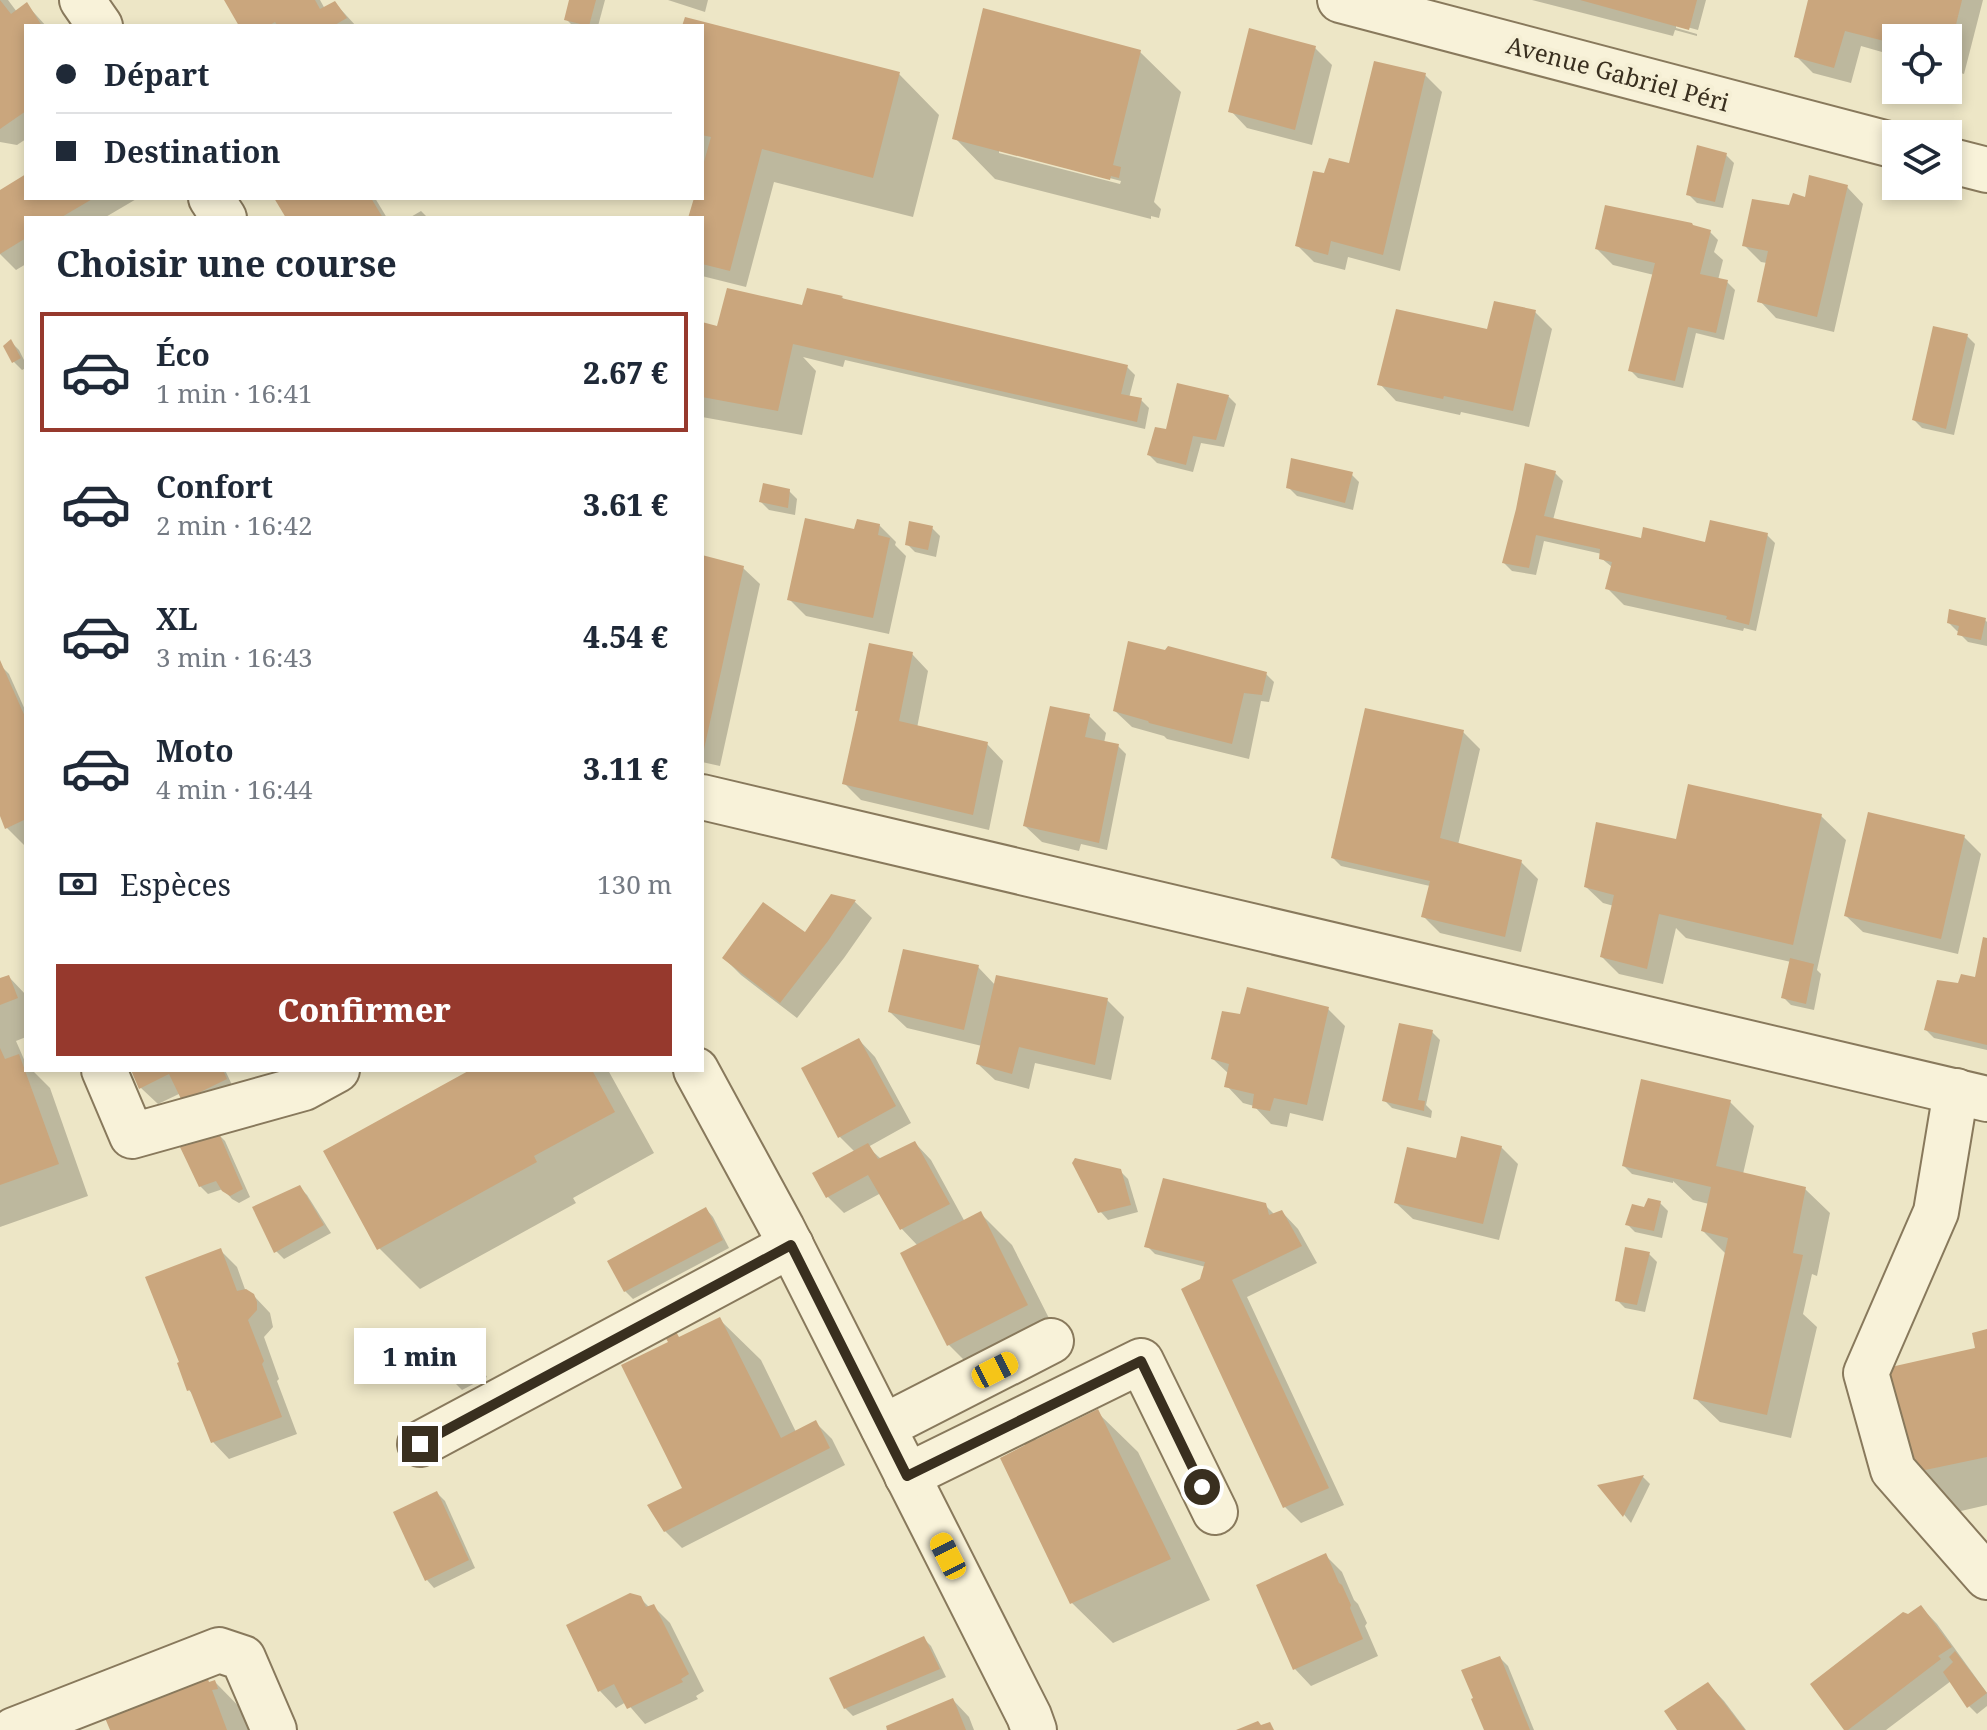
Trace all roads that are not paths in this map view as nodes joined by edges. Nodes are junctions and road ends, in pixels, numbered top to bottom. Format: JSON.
{"nodes":[{"id":1,"x":82,"y":0,"type":"edge"},
{"id":2,"x":1340,"y":0,"type":"edge"},
{"id":3,"x":99,"y":24,"type":"edge"},
{"id":4,"x":1882,"y":142,"type":"edge"},
{"id":5,"x":1962,"y":164,"type":"edge"},
{"id":6,"x":1987,"y":170,"type":"edge"},
{"id":7,"x":704,"y":797,"type":"edge"},
{"id":8,"x":105,"y":1072,"type":"edge"},
{"id":9,"x":333,"y":1072,"type":"edge"},
{"id":10,"x":697,"y":1072,"type":"edge"},
{"id":11,"x":1972,"y":1095,"type":"edge"},
{"id":12,"x":791,"y":1245,"type":"junction"},
{"id":13,"x":1051,"y":1341,"type":"dead end"},
{"id":14,"x":883,"y":1427,"type":"junction"},
{"id":15,"x":420,"y":1444,"type":"dead end"},
{"id":16,"x":907,"y":1476,"type":"junction"},
{"id":17,"x":1215,"y":1512,"type":"dead end"},
{"id":18,"x":1987,"y":1577,"type":"edge"},
{"id":19,"x":0,"y":1699,"type":"edge"},
{"id":20,"x":13,"y":1730,"type":"edge"},
{"id":21,"x":274,"y":1730,"type":"edge"},
{"id":22,"x":1034,"y":1730,"type":"edge"}],
"edges":[{"from":1,"to":3,"type":"street"},
{"from":2,"to":4,"type":"street","name":"Avenue Gabriel Péri"},
{"from":5,"to":6,"type":"street"},
{"from":7,"to":11,"type":"street"},
{"from":8,"to":9,"type":"street"},
{"from":10,"to":12,"type":"street"},
{"from":11,"to":18,"type":"street"},
{"from":12,"to":14,"type":"street"},
{"from":12,"to":15,"type":"street"},
{"from":13,"to":14,"type":"street"},
{"from":14,"to":16,"type":"street"},
{"from":16,"to":17,"type":"street"},
{"from":16,"to":22,"type":"street"},
{"from":19,"to":20,"type":"street"},
{"from":20,"to":21,"type":"street"}]}
